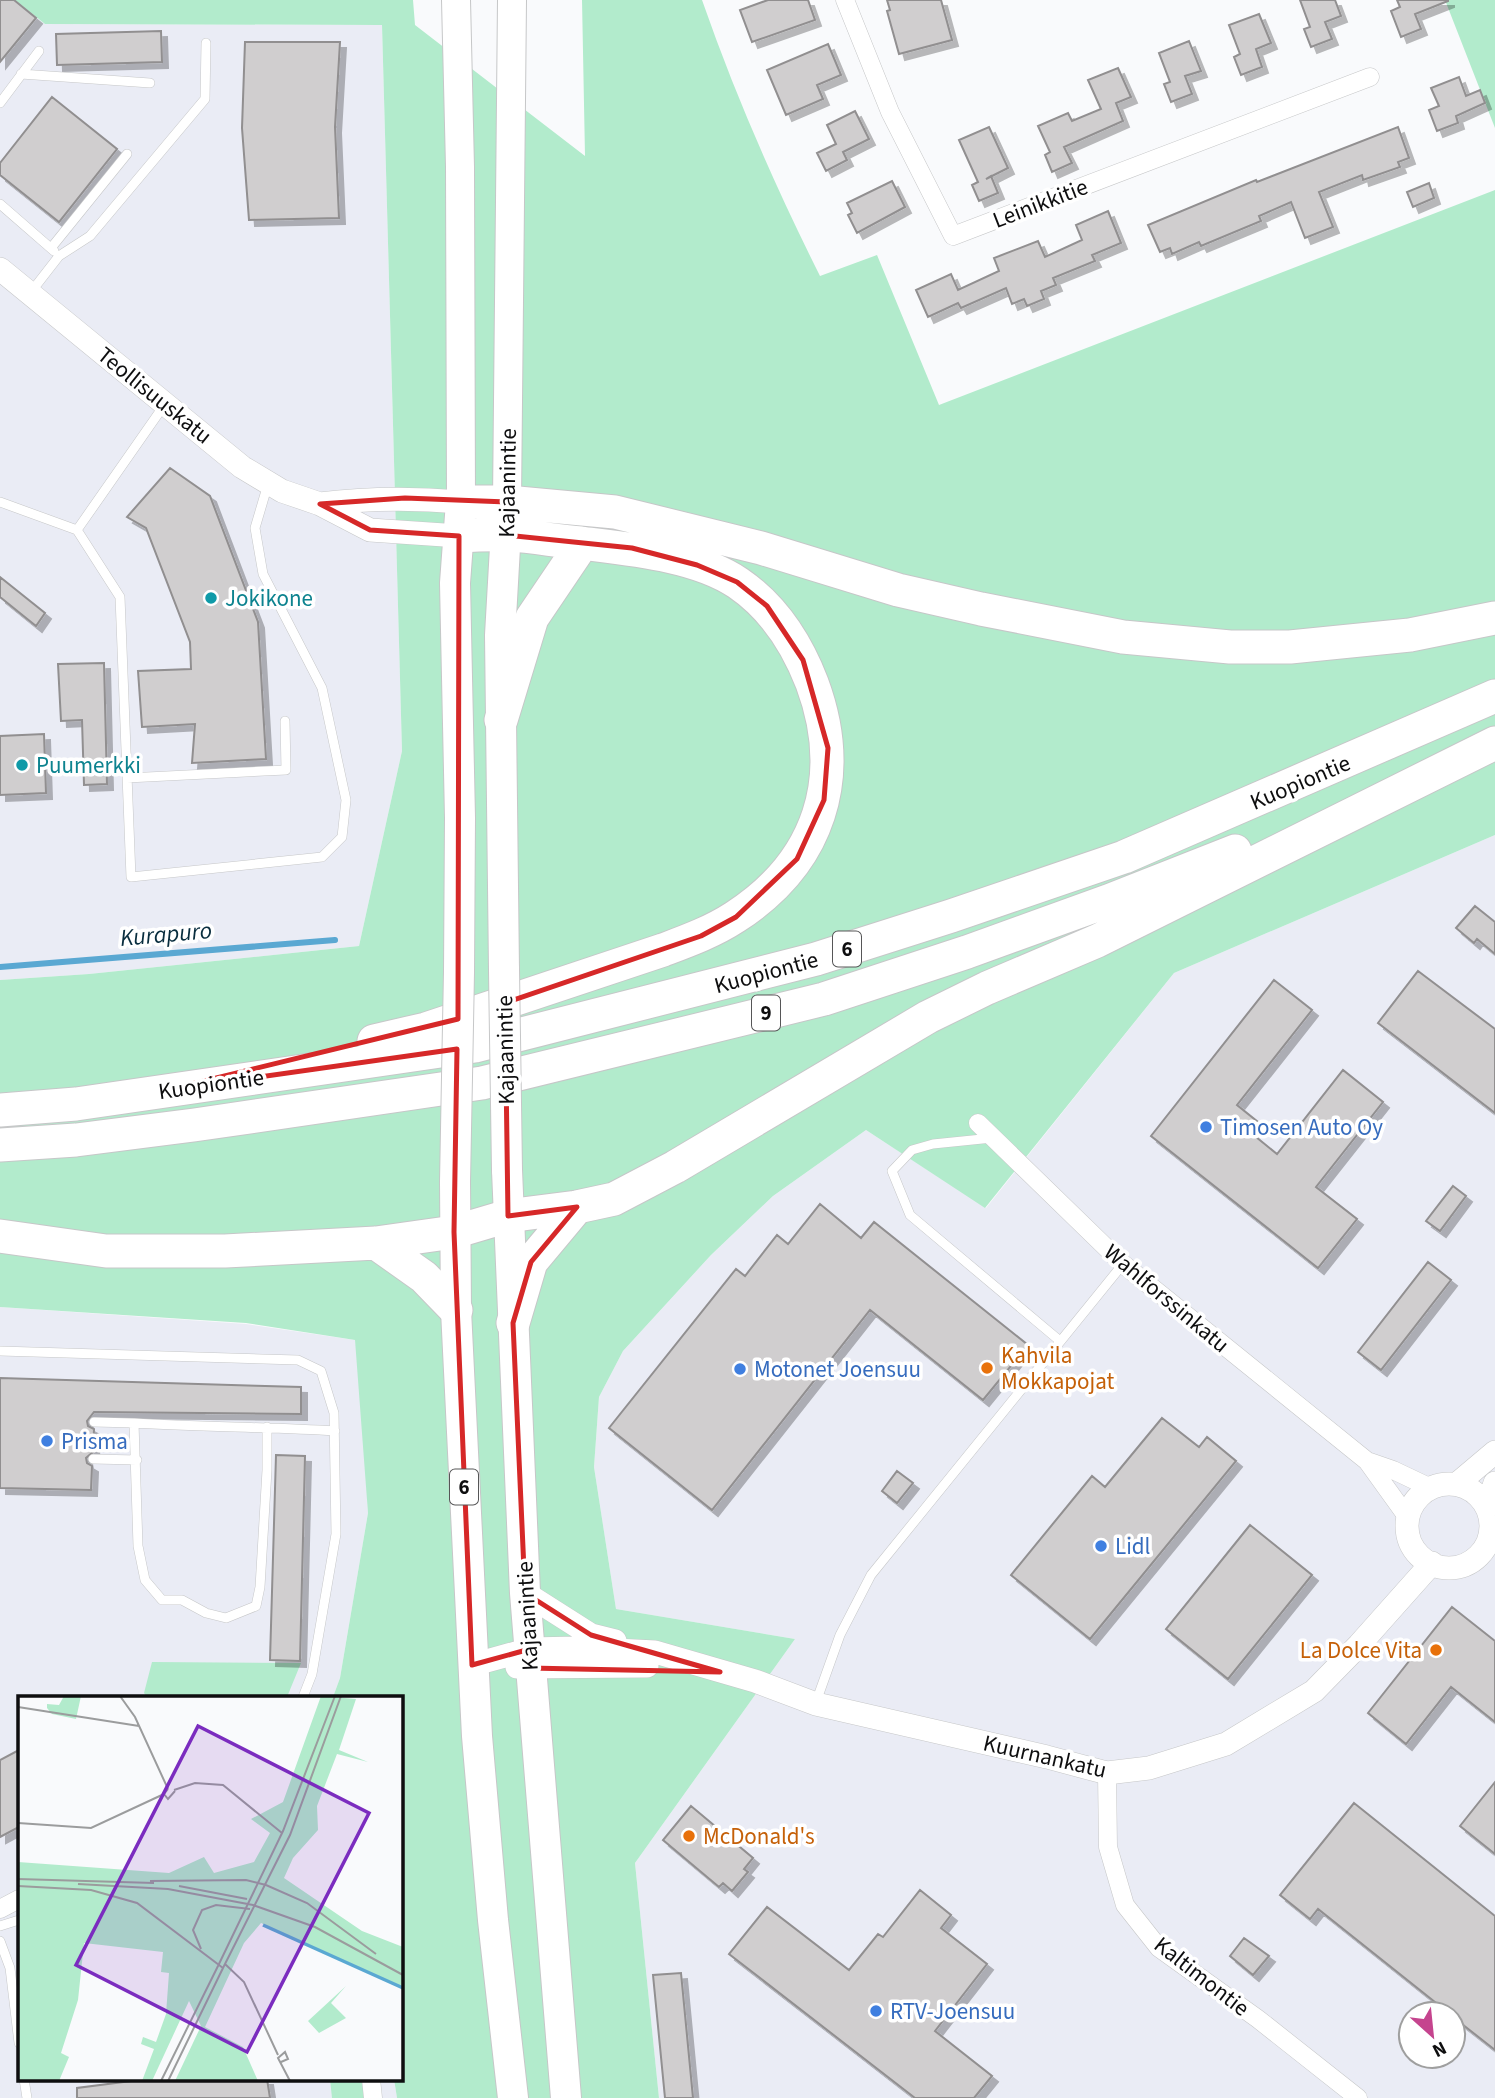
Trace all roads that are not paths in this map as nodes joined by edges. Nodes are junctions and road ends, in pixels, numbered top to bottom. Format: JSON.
{"nodes":[{"id":1,"x":456,"y":0,"type":"edge"},
{"id":2,"x":512,"y":0,"type":"edge"},
{"id":3,"x":845,"y":0,"type":"edge"},
{"id":4,"x":206,"y":43,"type":"dead end"},
{"id":5,"x":39,"y":51,"type":"dead end"},
{"id":6,"x":21,"y":74,"type":"junction"},
{"id":7,"x":1370,"y":76,"type":"dead end"},
{"id":8,"x":150,"y":83,"type":"dead end"},
{"id":9,"x":0,"y":103,"type":"edge"},
{"id":10,"x":127,"y":154,"type":"dead end"},
{"id":11,"x":0,"y":204,"type":"edge"},
{"id":12,"x":51,"y":248,"type":"junction"},
{"id":13,"x":59,"y":256,"type":"junction"},
{"id":14,"x":0,"y":269,"type":"edge"},
{"id":15,"x":30,"y":293,"type":"junction"},
{"id":16,"x":166,"y":403,"type":"junction"},
{"id":17,"x":268,"y":484,"type":"junction"},
{"id":18,"x":0,"y":502,"type":"edge"},
{"id":19,"x":461,"y":502,"type":"junction"},
{"id":20,"x":507,"y":502,"type":"junction"},
{"id":21,"x":320,"y":505,"type":"junction"},
{"id":22,"x":77,"y":530,"type":"junction"},
{"id":23,"x":506,"y":535,"type":"junction"},
{"id":24,"x":459,"y":536,"type":"junction"},
{"id":25,"x":582,"y":544,"type":"junction"},
{"id":26,"x":1495,"y":618,"type":"edge"},
{"id":27,"x":1495,"y":696,"type":"edge"},
{"id":28,"x":501,"y":720,"type":"junction"},
{"id":29,"x":285,"y":721,"type":"dead end"},
{"id":30,"x":1495,"y":742,"type":"edge"},
{"id":31,"x":127,"y":778,"type":"junction"},
{"id":32,"x":167,"y":1090,"type":"junction"},
{"id":33,"x":0,"y":1110,"type":"edge"},
{"id":34,"x":978,"y":1123,"type":"dead end"},
{"id":35,"x":992,"y":1138,"type":"junction"},
{"id":36,"x":0,"y":1145,"type":"edge"},
{"id":37,"x":577,"y":1208,"type":"junction"},
{"id":38,"x":508,"y":1216,"type":"junction"},
{"id":39,"x":454,"y":1232,"type":"junction"},
{"id":40,"x":0,"y":1236,"type":"edge"},
{"id":41,"x":376,"y":1243,"type":"junction"},
{"id":42,"x":1123,"y":1264,"type":"junction"},
{"id":43,"x":456,"y":1310,"type":"junction"},
{"id":44,"x":513,"y":1323,"type":"junction"},
{"id":45,"x":1060,"y":1342,"type":"junction"},
{"id":46,"x":0,"y":1351,"type":"edge"},
{"id":47,"x":94,"y":1422,"type":"dead end"},
{"id":48,"x":134,"y":1423,"type":"junction"},
{"id":49,"x":267,"y":1427,"type":"junction"},
{"id":50,"x":335,"y":1431,"type":"junction"},
{"id":51,"x":1495,"y":1452,"type":"edge"},
{"id":52,"x":93,"y":1459,"type":"dead end"},
{"id":53,"x":137,"y":1460,"type":"junction"},
{"id":54,"x":1367,"y":1461,"type":"junction"},
{"id":55,"x":1495,"y":1483,"type":"edge"},
{"id":56,"x":1457,"y":1484,"type":"junction"},
{"id":57,"x":1431,"y":1488,"type":"junction"},
{"id":58,"x":1487,"y":1507,"type":"junction"},
{"id":59,"x":1408,"y":1518,"type":"junction"},
{"id":60,"x":1488,"y":1560,"type":"edge"},
{"id":61,"x":1432,"y":1563,"type":"junction"},
{"id":62,"x":525,"y":1593,"type":"junction"},
{"id":63,"x":655,"y":1652,"type":"junction"},
{"id":64,"x":530,"y":1658,"type":"junction"},
{"id":65,"x":472,"y":1665,"type":"junction"},
{"id":66,"x":720,"y":1672,"type":"junction"},
{"id":67,"x":303,"y":1696,"type":"edge"},
{"id":68,"x":816,"y":1704,"type":"junction"},
{"id":69,"x":1107,"y":1773,"type":"junction"},
{"id":70,"x":18,"y":1900,"type":"edge"},
{"id":71,"x":0,"y":1909,"type":"edge"},
{"id":72,"x":18,"y":1920,"type":"edge"},
{"id":73,"x":0,"y":1926,"type":"edge"},
{"id":74,"x":0,"y":1941,"type":"edge"},
{"id":75,"x":18,"y":2035,"type":"edge"},
{"id":76,"x":24,"y":2080,"type":"edge"},
{"id":77,"x":371,"y":2080,"type":"edge"},
{"id":78,"x":27,"y":2098,"type":"edge"},
{"id":79,"x":373,"y":2098,"type":"edge"},
{"id":80,"x":513,"y":2098,"type":"edge"},
{"id":81,"x":566,"y":2098,"type":"edge"},
{"id":82,"x":1359,"y":2098,"type":"edge"}],
"edges":[{"from":1,"to":19,"type":"main road","name":"Kajaanintie"},
{"from":2,"to":20,"type":"main road","name":"Kajaanintie"},
{"from":3,"to":7,"type":"street","name":"Leinikkitie"},
{"from":4,"to":13,"type":"lane"},
{"from":5,"to":6,"type":"lane"},
{"from":6,"to":8,"type":"lane"},
{"from":6,"to":9,"type":"lane"},
{"from":10,"to":12,"type":"lane"},
{"from":11,"to":12,"type":"lane"},
{"from":12,"to":13,"type":"lane"},
{"from":13,"to":15,"type":"lane"},
{"from":14,"to":15,"type":"street","name":"Teollisuuskatu"},
{"from":15,"to":16,"type":"street","name":"Teollisuuskatu"},
{"from":16,"to":17,"type":"street","name":"Teollisuuskatu"},
{"from":16,"to":22,"type":"lane"},
{"from":17,"to":21,"type":"street","name":"Teollisuuskatu"},
{"from":17,"to":31,"type":"lane"},
{"from":18,"to":22,"type":"lane"},
{"from":19,"to":20,"type":"highway"},
{"from":19,"to":21,"type":"street"},
{"from":19,"to":24,"type":"highway","number":"6"},
{"from":20,"to":23,"type":"highway","name":"Kajaanintie"},
{"from":20,"to":26,"type":"highway"},
{"from":21,"to":24,"type":"street","name":"Teollisuuskatu"},
{"from":22,"to":31,"type":"lane"},
{"from":23,"to":24,"type":"highway"},
{"from":23,"to":25,"type":"highway","number":"6"},
{"from":23,"to":28,"type":"highway","name":"Kajaanintie"},
{"from":24,"to":39,"type":"highway","name":"Kajaanintie","number":"6","bridge":true},
{"from":25,"to":28,"type":"highway"},
{"from":25,"to":32,"type":"highway","number":"6"},
{"from":27,"to":32,"type":"highway","name":"Kuopiontie","number":"6"},
{"from":28,"to":38,"type":"highway","name":"Kajaanintie","bridge":true},
{"from":29,"to":31,"type":"lane"},
{"from":30,"to":36,"type":"highway","name":"Kuopiontie","number":"9"},
{"from":30,"to":37,"type":"highway"},
{"from":32,"to":33,"type":"highway","name":"Kuopiontie","number":"6"},
{"from":34,"to":35,"type":"street","name":"Wahlforssinkatu"},
{"from":35,"to":42,"type":"street","name":"Wahlforssinkatu"},
{"from":35,"to":45,"type":"lane"},
{"from":37,"to":38,"type":"highway"},
{"from":37,"to":44,"type":"highway"},
{"from":38,"to":39,"type":"highway"},
{"from":38,"to":44,"type":"highway","name":"Kajaanintie"},
{"from":39,"to":41,"type":"highway"},
{"from":39,"to":43,"type":"highway","name":"Kajaanintie","number":"6"},
{"from":40,"to":41,"type":"highway"},
{"from":41,"to":43,"type":"highway"},
{"from":42,"to":45,"type":"lane"},
{"from":42,"to":54,"type":"street","name":"Wahlforssinkatu"},
{"from":43,"to":65,"type":"highway","name":"Kajaanintie","number":"6"},
{"from":44,"to":62,"type":"highway","name":"Kajaanintie"},
{"from":45,"to":68,"type":"lane"},
{"from":46,"to":50,"type":"lane"},
{"from":47,"to":48,"type":"lane"},
{"from":48,"to":49,"type":"lane"},
{"from":48,"to":53,"type":"lane"},
{"from":49,"to":50,"type":"lane"},
{"from":49,"to":53,"type":"lane"},
{"from":50,"to":67,"type":"lane"},
{"from":51,"to":56,"type":"street"},
{"from":52,"to":53,"type":"lane"},
{"from":54,"to":57,"type":"street","name":"Wahlforssinkatu"},
{"from":54,"to":59,"type":"street","name":"Wahlforssinkatu"},
{"from":55,"to":58,"type":"street"},
{"from":56,"to":57,"type":"street"},
{"from":56,"to":58,"type":"street"},
{"from":57,"to":59,"type":"street"},
{"from":58,"to":60,"type":"street"},
{"from":59,"to":61,"type":"street"},
{"from":60,"to":61,"type":"street"},
{"from":61,"to":69,"type":"street","name":"Kuurnankatu"},
{"from":62,"to":63,"type":"street"},
{"from":62,"to":64,"type":"highway","name":"Kajaanintie"},
{"from":63,"to":64,"type":"street","name":"Kuurnankatu"},
{"from":63,"to":66,"type":"street","name":"Kuurnankatu"},
{"from":64,"to":65,"type":"street","name":"Kuurnankatu"},
{"from":64,"to":66,"type":"street","name":"Kuurnankatu"},
{"from":64,"to":81,"type":"highway","name":"Kajaanintie"},
{"from":65,"to":80,"type":"highway","name":"Kajaanintie","number":"6"},
{"from":66,"to":68,"type":"street","name":"Kuurnankatu"},
{"from":68,"to":69,"type":"street","name":"Kuurnankatu"},
{"from":69,"to":82,"type":"street","name":"Kaltimontie"},
{"from":70,"to":71,"type":"street"},
{"from":72,"to":73,"type":"lane"},
{"from":74,"to":75,"type":"lane"},
{"from":76,"to":78,"type":"lane"},
{"from":77,"to":79,"type":"street"}]}
